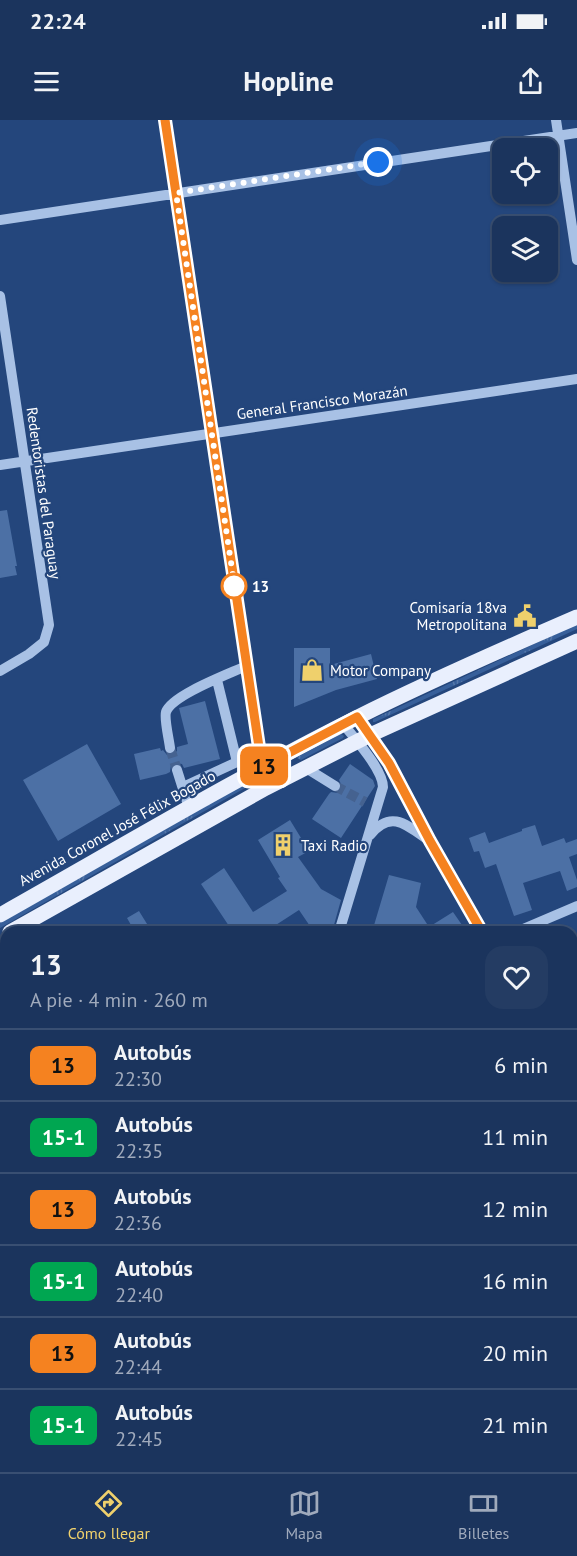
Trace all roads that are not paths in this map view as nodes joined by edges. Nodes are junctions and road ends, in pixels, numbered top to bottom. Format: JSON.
{"nodes":[{"id":1,"x":165,"y":120,"type":"edge"},
{"id":2,"x":556,"y":120,"type":"edge"},
{"id":3,"x":577,"y":133,"type":"edge"},
{"id":4,"x":558,"y":135,"type":"junction"},
{"id":5,"x":176,"y":193,"type":"junction"},
{"id":6,"x":0,"y":220,"type":"edge"},
{"id":7,"x":577,"y":260,"type":"edge"},
{"id":8,"x":0,"y":296,"type":"edge"},
{"id":9,"x":577,"y":379,"type":"edge"},
{"id":10,"x":212,"y":433,"type":"junction"},
{"id":11,"x":24,"y":461,"type":"junction"},
{"id":12,"x":0,"y":465,"type":"edge"},
{"id":13,"x":577,"y":617,"type":"edge"},
{"id":14,"x":577,"y":641,"type":"edge"},
{"id":15,"x":246,"y":666,"type":"junction"},
{"id":16,"x":0,"y":671,"type":"edge"},
{"id":17,"x":216,"y":680,"type":"junction"},
{"id":18,"x":351,"y":721,"type":"junction"},
{"id":19,"x":363,"y":739,"type":"junction"},
{"id":20,"x":170,"y":748,"type":"tunnel mouth"},
{"id":21,"x":259,"y":751,"type":"junction"},
{"id":22,"x":237,"y":762,"type":"junction"},
{"id":23,"x":262,"y":767,"type":"junction"},
{"id":24,"x":306,"y":768,"type":"junction"},
{"id":25,"x":177,"y":770,"type":"tunnel mouth"},
{"id":26,"x":335,"y":786,"type":"tunnel mouth"},
{"id":27,"x":183,"y":787,"type":"junction"},
{"id":28,"x":266,"y":788,"type":"junction"},
{"id":29,"x":365,"y":802,"type":"tunnel mouth"},
{"id":30,"x":378,"y":802,"type":"junction"},
{"id":31,"x":189,"y":808,"type":"junction"},
{"id":32,"x":367,"y":840,"type":"junction"},
{"id":33,"x":430,"y":841,"type":"junction"},
{"id":34,"x":577,"y":906,"type":"edge"},
{"id":35,"x":0,"y":915,"type":"edge"},
{"id":36,"x":21,"y":926,"type":"edge"},
{"id":37,"x":341,"y":926,"type":"edge"},
{"id":38,"x":479,"y":926,"type":"edge"},
{"id":39,"x":530,"y":926,"type":"edge"}],
"edges":[{"from":1,"to":5,"type":"street"},
{"from":2,"to":4,"type":"street"},
{"from":3,"to":4,"type":"street"},
{"from":4,"to":5,"type":"street"},
{"from":4,"to":7,"type":"street"},
{"from":5,"to":6,"type":"street"},
{"from":5,"to":10,"type":"street"},
{"from":8,"to":11,"type":"street","name":"Redentoristas del Paraguay"},
{"from":9,"to":10,"type":"street","name":"General Francisco Morazán"},
{"from":10,"to":11,"type":"street","name":"General Francisco Morazán"},
{"from":10,"to":15,"type":"street"},
{"from":11,"to":12,"type":"street","name":"General Francisco Morazán"},
{"from":11,"to":16,"type":"street","name":"Redentoristas del Paraguay"},
{"from":13,"to":18,"type":"main road","name":"Avenida Coronel José Félix Bogado"},
{"from":14,"to":19,"type":"main road"},
{"from":15,"to":17,"type":"street"},
{"from":15,"to":21,"type":"street"},
{"from":17,"to":20,"type":"street"},
{"from":17,"to":22,"type":"street"},
{"from":18,"to":19,"type":"street"},
{"from":18,"to":23,"type":"main road","name":"Avenida Coronel José Félix Bogado"},
{"from":19,"to":24,"type":"main road"},
{"from":19,"to":30,"type":"street"},
{"from":19,"to":33,"type":"street"},
{"from":21,"to":22,"type":"street"},
{"from":21,"to":23,"type":"street"},
{"from":22,"to":27,"type":"street"},
{"from":23,"to":28,"type":"street"},
{"from":23,"to":31,"type":"main road","name":"Avenida Coronel José Félix Bogado"},
{"from":24,"to":26,"type":"street"},
{"from":24,"to":28,"type":"main road"},
{"from":25,"to":27,"type":"street"},
{"from":27,"to":31,"type":"street"},
{"from":28,"to":36,"type":"main road"},
{"from":29,"to":30,"type":"street"},
{"from":30,"to":32,"type":"street"},
{"from":31,"to":35,"type":"main road","name":"Avenida Coronel José Félix Bogado"},
{"from":32,"to":33,"type":"street"},
{"from":32,"to":37,"type":"street"},
{"from":33,"to":38,"type":"street"},
{"from":34,"to":39,"type":"street"}]}
